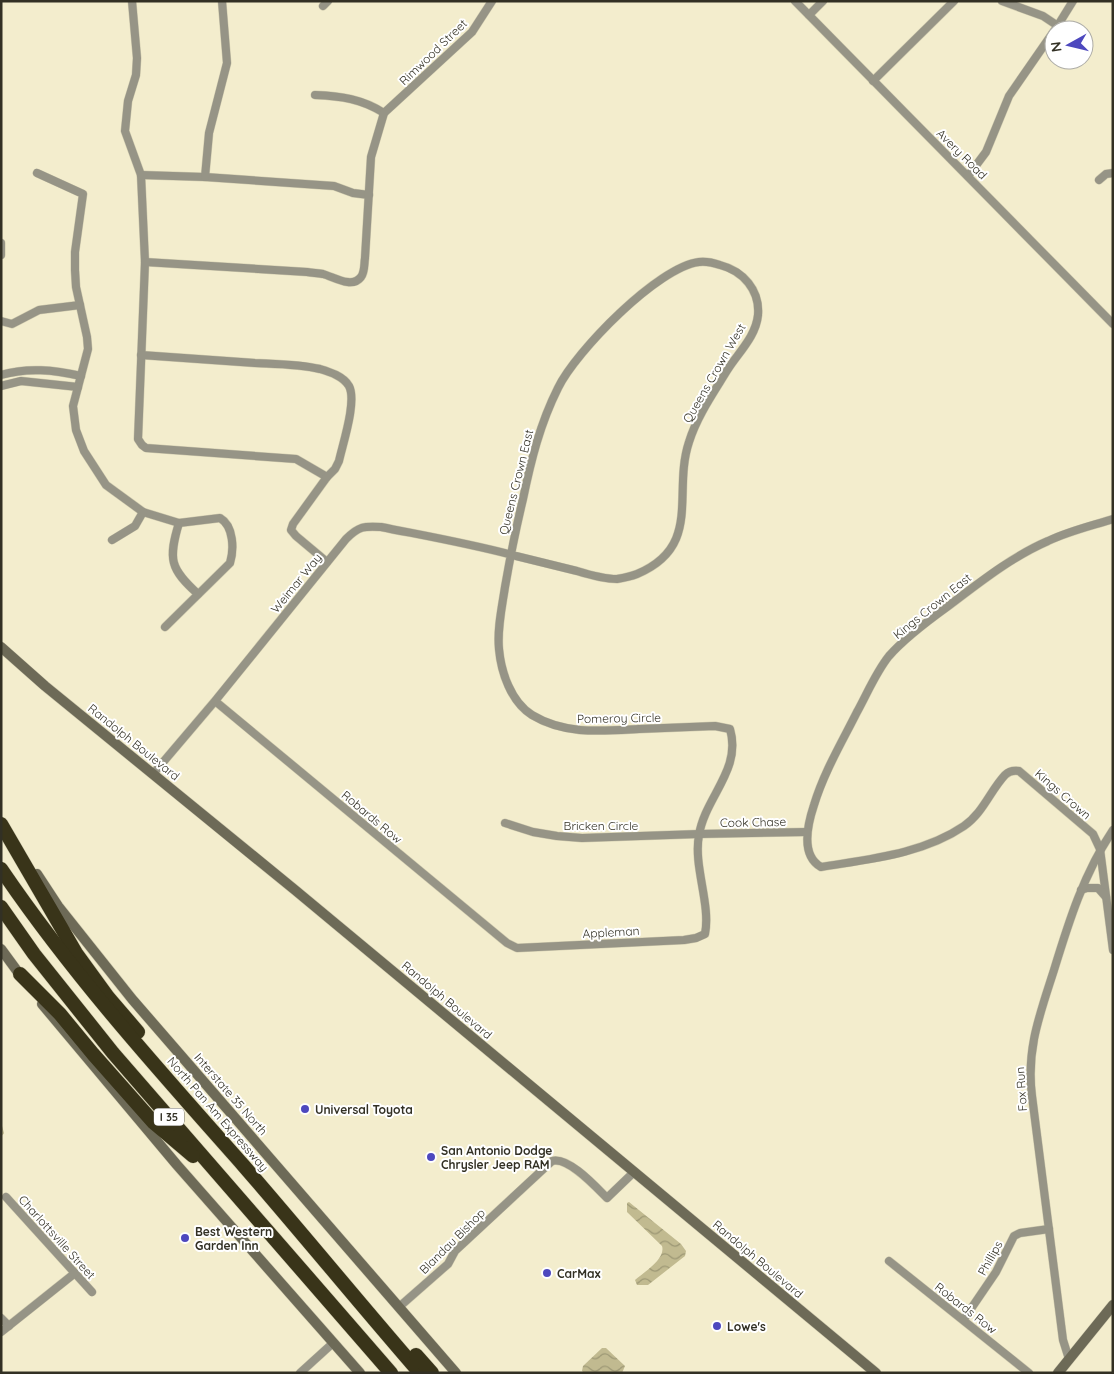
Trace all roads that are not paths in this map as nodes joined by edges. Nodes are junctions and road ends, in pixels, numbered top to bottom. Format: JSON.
{"nodes":[{"id":1,"x":132,"y":1,"type":"edge"},
{"id":2,"x":222,"y":1,"type":"edge"},
{"id":3,"x":492,"y":1,"type":"edge"},
{"id":4,"x":795,"y":1,"type":"edge"},
{"id":5,"x":823,"y":1,"type":"edge"},
{"id":6,"x":954,"y":1,"type":"edge"},
{"id":7,"x":1002,"y":1,"type":"edge"},
{"id":8,"x":1073,"y":1,"type":"edge"},
{"id":9,"x":809,"y":15,"type":"junction"},
{"id":10,"x":1045,"y":20,"type":"edge"},
{"id":11,"x":1061,"y":20,"type":"edge"},
{"id":12,"x":1044,"y":46,"type":"edge"},
{"id":13,"x":873,"y":81,"type":"junction"},
{"id":14,"x":315,"y":95,"type":"dead end"},
{"id":15,"x":384,"y":113,"type":"junction"},
{"id":16,"x":37,"y":173,"type":"dead end"},
{"id":17,"x":1113,"y":173,"type":"edge"},
{"id":18,"x":141,"y":175,"type":"junction"},
{"id":19,"x":968,"y":176,"type":"junction"},
{"id":20,"x":205,"y":177,"type":"junction"},
{"id":21,"x":1099,"y":180,"type":"dead end"},
{"id":22,"x":369,"y":195,"type":"junction"},
{"id":23,"x":1,"y":243,"type":"edge"},
{"id":24,"x":1,"y":255,"type":"edge"},
{"id":25,"x":144,"y":262,"type":"junction"},
{"id":26,"x":715,"y":264,"type":"joint"},
{"id":27,"x":80,"y":305,"type":"junction"},
{"id":28,"x":1,"y":321,"type":"edge"},
{"id":29,"x":1113,"y":324,"type":"edge"},
{"id":30,"x":141,"y":355,"type":"junction"},
{"id":31,"x":1,"y":375,"type":"edge"},
{"id":32,"x":82,"y":376,"type":"junction"},
{"id":33,"x":1,"y":386,"type":"edge"},
{"id":34,"x":78,"y":387,"type":"junction"},
{"id":35,"x":327,"y":477,"type":"junction"},
{"id":36,"x":143,"y":512,"type":"junction"},
{"id":37,"x":1113,"y":519,"type":"edge"},
{"id":38,"x":179,"y":523,"type":"junction"},
{"id":39,"x":112,"y":540,"type":"dead end"},
{"id":40,"x":510,"y":554,"type":"junction"},
{"id":41,"x":327,"y":562,"type":"junction"},
{"id":42,"x":198,"y":594,"type":"junction"},
{"id":43,"x":165,"y":627,"type":"dead end"},
{"id":44,"x":1,"y":647,"type":"edge"},
{"id":45,"x":215,"y":701,"type":"junction"},
{"id":46,"x":153,"y":774,"type":"junction"},
{"id":47,"x":1,"y":823,"type":"edge"},
{"id":48,"x":505,"y":823,"type":"dead end"},
{"id":49,"x":1113,"y":830,"type":"edge"},
{"id":50,"x":807,"y":832,"type":"junction"},
{"id":51,"x":699,"y":834,"type":"junction"},
{"id":52,"x":1100,"y":849,"type":"junction"},
{"id":53,"x":1,"y":869,"type":"edge"},
{"id":54,"x":1081,"y":890,"type":"junction"},
{"id":55,"x":1106,"y":897,"type":"junction"},
{"id":56,"x":1,"y":907,"type":"edge"},
{"id":57,"x":517,"y":948,"type":"joint"},
{"id":58,"x":1,"y":949,"type":"edge"},
{"id":59,"x":1113,"y":950,"type":"edge"},
{"id":60,"x":20,"y":974,"type":"junction"},
{"id":61,"x":224,"y":1144,"type":"junction"},
{"id":62,"x":634,"y":1172,"type":"junction"},
{"id":63,"x":236,"y":1194,"type":"junction"},
{"id":64,"x":6,"y":1197,"type":"dead end"},
{"id":65,"x":294,"y":1224,"type":"junction"},
{"id":66,"x":1049,"y":1229,"type":"junction"},
{"id":67,"x":889,"y":1261,"type":"dead end"},
{"id":68,"x":75,"y":1273,"type":"junction"},
{"id":69,"x":309,"y":1277,"type":"junction"},
{"id":70,"x":92,"y":1292,"type":"dead end"},
{"id":71,"x":1113,"y":1305,"type":"edge"},
{"id":72,"x":398,"y":1307,"type":"junction"},
{"id":73,"x":1,"y":1318,"type":"edge"},
{"id":74,"x":964,"y":1319,"type":"junction"},
{"id":75,"x":9,"y":1326,"type":"junction"},
{"id":76,"x":1,"y":1332,"type":"edge"},
{"id":77,"x":333,"y":1343,"type":"junction"},
{"id":78,"x":1069,"y":1359,"type":"junction"},
{"id":79,"x":300,"y":1373,"type":"edge"},
{"id":80,"x":360,"y":1373,"type":"edge"},
{"id":81,"x":379,"y":1373,"type":"edge"},
{"id":82,"x":391,"y":1373,"type":"edge"},
{"id":83,"x":420,"y":1373,"type":"edge"},
{"id":84,"x":432,"y":1373,"type":"edge"},
{"id":85,"x":456,"y":1373,"type":"edge"},
{"id":86,"x":876,"y":1373,"type":"edge"},
{"id":87,"x":1029,"y":1373,"type":"edge"},
{"id":88,"x":1058,"y":1373,"type":"edge"}],
"edges":[{"from":1,"to":18,"type":"street"},
{"from":2,"to":20,"type":"street"},
{"from":3,"to":15,"type":"street","name":"Rimwood Street"},
{"from":4,"to":9,"type":"street","name":"Avery Road"},
{"from":5,"to":9,"type":"street"},
{"from":6,"to":13,"type":"street"},
{"from":7,"to":10,"type":"street"},
{"from":8,"to":11,"type":"street"},
{"from":9,"to":13,"type":"street","name":"Avery Road"},
{"from":12,"to":19,"type":"street"},
{"from":13,"to":19,"type":"street","name":"Avery Road"},
{"from":14,"to":15,"type":"street"},
{"from":15,"to":22,"type":"street"},
{"from":16,"to":27,"type":"street"},
{"from":17,"to":21,"type":"street"},
{"from":18,"to":20,"type":"street"},
{"from":18,"to":25,"type":"street"},
{"from":19,"to":29,"type":"street","name":"Avery Road"},
{"from":20,"to":22,"type":"street"},
{"from":22,"to":25,"type":"street"},
{"from":23,"to":24,"type":"street"},
{"from":25,"to":30,"type":"street"},
{"from":26,"to":40,"type":"street","name":"Queens Crown East"},
{"from":26,"to":40,"type":"street","name":"Queens Crown West"},
{"from":27,"to":28,"type":"street"},
{"from":27,"to":32,"type":"street"},
{"from":30,"to":35,"type":"street"},
{"from":30,"to":35,"type":"street"},
{"from":31,"to":32,"type":"street"},
{"from":32,"to":34,"type":"street"},
{"from":33,"to":34,"type":"street"},
{"from":34,"to":36,"type":"street"},
{"from":35,"to":41,"type":"street"},
{"from":36,"to":38,"type":"street"},
{"from":36,"to":39,"type":"street"},
{"from":37,"to":50,"type":"street","name":"Kings Crown East"},
{"from":38,"to":42,"type":"street"},
{"from":38,"to":42,"type":"street"},
{"from":40,"to":41,"type":"street","name":"Weimar Way"},
{"from":40,"to":51,"type":"street","name":"Pomeroy Circle"},
{"from":41,"to":45,"type":"street","name":"Weimar Way"},
{"from":42,"to":43,"type":"street"},
{"from":44,"to":46,"type":"main road","name":"Randolph Boulevard"},
{"from":45,"to":46,"type":"street","name":"Weimar Way"},
{"from":45,"to":57,"type":"street","name":"Robards Row"},
{"from":46,"to":62,"type":"main road","name":"Randolph Boulevard"},
{"from":47,"to":61,"type":"highway"},
{"from":47,"to":72,"type":"main road","name":"Interstate 35 North"},
{"from":48,"to":51,"type":"street","name":"Bricken Circle"},
{"from":49,"to":52,"type":"street","name":"Fox Run"},
{"from":50,"to":51,"type":"street","name":"Cook Chase"},
{"from":50,"to":52,"type":"street","name":"Kings Crown"},
{"from":51,"to":57,"type":"street","name":"Appleman"},
{"from":52,"to":54,"type":"street","name":"Fox Run"},
{"from":52,"to":55,"type":"street","name":"Kings Crown"},
{"from":53,"to":61,"type":"highway","name":"North Pan Am Expressway","number":"I 35"},
{"from":54,"to":55,"type":"street"},
{"from":54,"to":66,"type":"street","name":"Fox Run"},
{"from":55,"to":59,"type":"street","name":"Kings Crown"},
{"from":56,"to":63,"type":"highway","number":"I 35"},
{"from":58,"to":60,"type":"main road"},
{"from":60,"to":63,"type":"highway"},
{"from":60,"to":77,"type":"main road"},
{"from":61,"to":65,"type":"highway","name":"North Pan Am Expressway","number":"I 35"},
{"from":62,"to":72,"type":"street","name":"Blandau Bishop"},
{"from":62,"to":86,"type":"main road","name":"Randolph Boulevard"},
{"from":63,"to":69,"type":"highway","number":"I 35"},
{"from":64,"to":68,"type":"street","name":"Charlottsville Street"},
{"from":65,"to":83,"type":"highway","name":"North Pan Am Expressway","number":"I 35"},
{"from":65,"to":84,"type":"highway"},
{"from":66,"to":74,"type":"street","name":"Phillips"},
{"from":66,"to":78,"type":"street","name":"Fox Run"},
{"from":67,"to":74,"type":"street","name":"Robards Row"},
{"from":68,"to":70,"type":"street","name":"Charlottsville Street"},
{"from":68,"to":75,"type":"street"},
{"from":69,"to":81,"type":"highway"},
{"from":69,"to":82,"type":"highway","number":"I 35"},
{"from":71,"to":78,"type":"main road"},
{"from":72,"to":85,"type":"main road","name":"Interstate 35 North"},
{"from":73,"to":75,"type":"street"},
{"from":74,"to":87,"type":"street","name":"Robards Row"},
{"from":75,"to":76,"type":"street"},
{"from":77,"to":79,"type":"street"},
{"from":77,"to":80,"type":"main road"},
{"from":78,"to":88,"type":"main road"}]}
